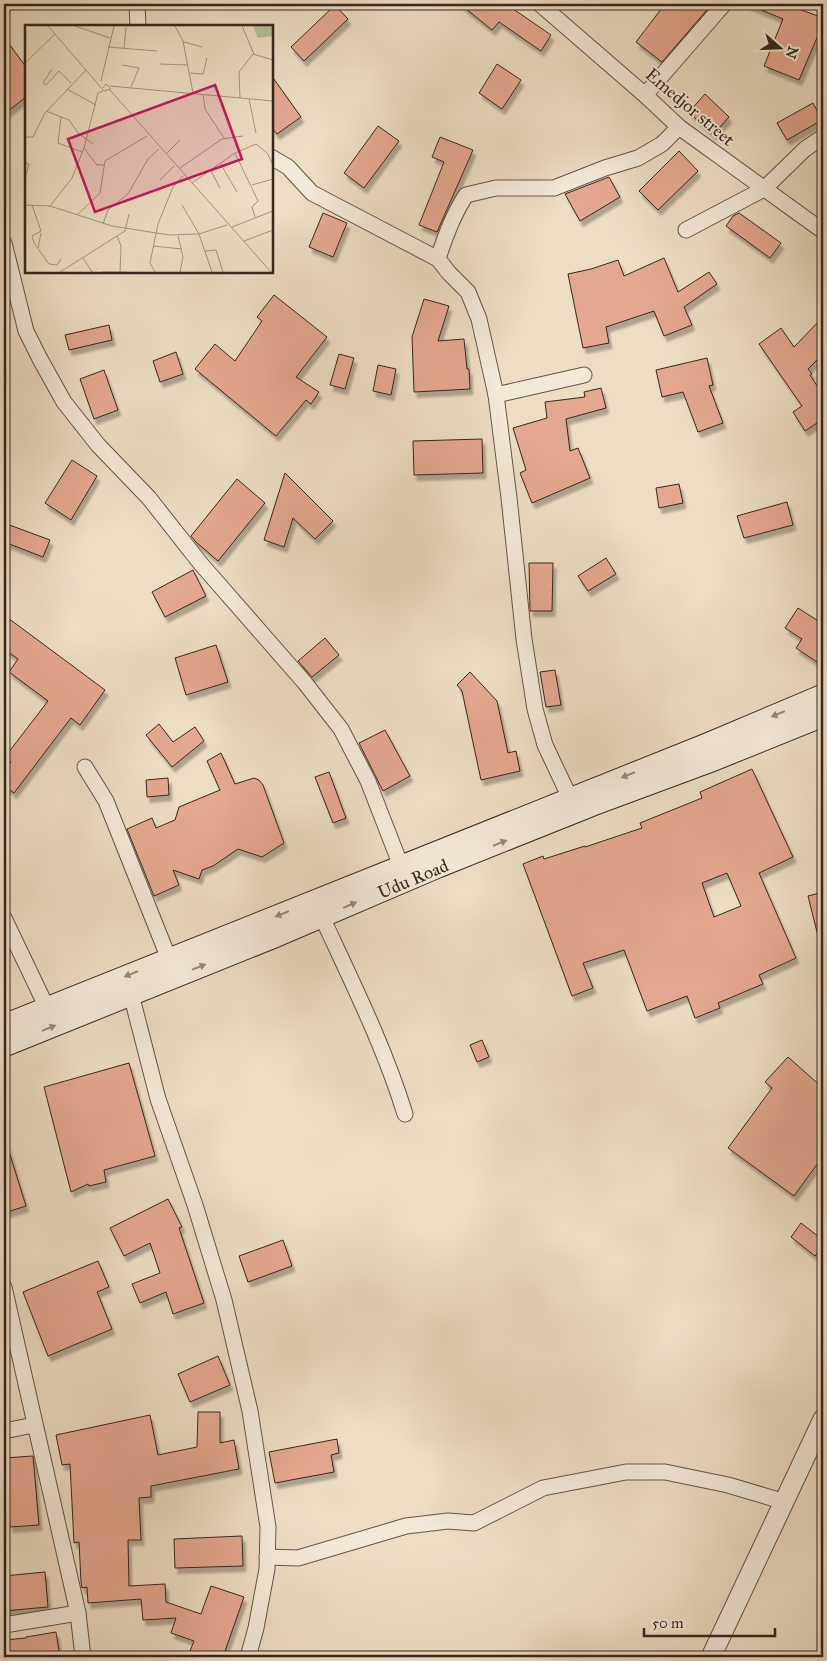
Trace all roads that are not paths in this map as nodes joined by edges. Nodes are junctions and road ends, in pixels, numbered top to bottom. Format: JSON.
{"nodes":[{"id":1,"x":137,"y":4,"type":"edge"},
{"id":2,"x":540,"y":4,"type":"edge"},
{"id":3,"x":724,"y":4,"type":"edge"},
{"id":4,"x":138,"y":25,"type":"edge"},
{"id":5,"x":645,"y":95,"type":"junction"},
{"id":6,"x":679,"y":127,"type":"junction"},
{"id":7,"x":823,"y":138,"type":"edge"},
{"id":8,"x":272,"y":158,"type":"edge"},
{"id":9,"x":764,"y":189,"type":"junction"},
{"id":10,"x":686,"y":230,"type":"dead end"},
{"id":11,"x":823,"y":231,"type":"edge"},
{"id":12,"x":4,"y":243,"type":"edge"},
{"id":13,"x":438,"y":259,"type":"junction"},
{"id":14,"x":584,"y":375,"type":"dead end"},
{"id":15,"x":496,"y":396,"type":"junction"},
{"id":16,"x":823,"y":695,"type":"edge"},
{"id":17,"x":823,"y":716,"type":"edge"},
{"id":18,"x":85,"y":767,"type":"dead end"},
{"id":19,"x":570,"y":798,"type":"junction"},
{"id":20,"x":401,"y":866,"type":"junction"},
{"id":21,"x":322,"y":917,"type":"junction"},
{"id":22,"x":4,"y":918,"type":"edge"},
{"id":23,"x":169,"y":959,"type":"junction"},
{"id":24,"x":132,"y":994,"type":"junction"},
{"id":25,"x":47,"y":1008,"type":"junction"},
{"id":26,"x":4,"y":1025,"type":"edge"},
{"id":27,"x":4,"y":1046,"type":"edge"},
{"id":28,"x":405,"y":1114,"type":"dead end"},
{"id":29,"x":4,"y":1287,"type":"edge"},
{"id":30,"x":6,"y":1307,"type":"edge"},
{"id":31,"x":823,"y":1419,"type":"edge"},
{"id":32,"x":34,"y":1425,"type":"junction"},
{"id":33,"x":4,"y":1432,"type":"edge"},
{"id":34,"x":784,"y":1502,"type":"junction"},
{"id":35,"x":268,"y":1557,"type":"junction"},
{"id":36,"x":78,"y":1613,"type":"junction"},
{"id":37,"x":4,"y":1625,"type":"edge"},
{"id":38,"x":83,"y":1657,"type":"edge"},
{"id":39,"x":248,"y":1657,"type":"edge"},
{"id":40,"x":711,"y":1657,"type":"edge"}],
"edges":[{"from":1,"to":4,"type":"street"},
{"from":2,"to":5,"type":"street","name":"Emedjor street"},
{"from":3,"to":5,"type":"street"},
{"from":5,"to":6,"type":"street","name":"Emedjor street"},
{"from":6,"to":9,"type":"street","name":"Emedjor street"},
{"from":6,"to":13,"type":"street"},
{"from":7,"to":9,"type":"street"},
{"from":8,"to":13,"type":"street"},
{"from":9,"to":10,"type":"street"},
{"from":9,"to":11,"type":"street","name":"Emedjor street"},
{"from":12,"to":20,"type":"street"},
{"from":13,"to":15,"type":"street"},
{"from":14,"to":15,"type":"street"},
{"from":15,"to":19,"type":"street"},
{"from":16,"to":19,"type":"main road","name":"Udu Road","one_way":true},
{"from":21,"to":17,"type":"main road","name":"Udu Road","one_way":true},
{"from":18,"to":23,"type":"street"},
{"from":19,"to":20,"type":"main road","name":"Udu Road"},
{"from":20,"to":23,"type":"main road","name":"Udu Road","one_way":true},
{"from":24,"to":21,"type":"main road","name":"Udu Road","one_way":true},
{"from":21,"to":28,"type":"street"},
{"from":22,"to":25,"type":"street"},
{"from":23,"to":25,"type":"main road","name":"Udu Road","one_way":true},
{"from":27,"to":24,"type":"main road","name":"Udu Road","one_way":true},
{"from":24,"to":35,"type":"street"},
{"from":25,"to":26,"type":"main road","name":"Udu Road"},
{"from":29,"to":30,"type":"street"},
{"from":30,"to":32,"type":"street"},
{"from":31,"to":34,"type":"street"},
{"from":32,"to":33,"type":"street"},
{"from":32,"to":36,"type":"street"},
{"from":34,"to":35,"type":"street"},
{"from":34,"to":40,"type":"street"},
{"from":35,"to":39,"type":"street"},
{"from":36,"to":37,"type":"street"},
{"from":36,"to":38,"type":"street"}]}
